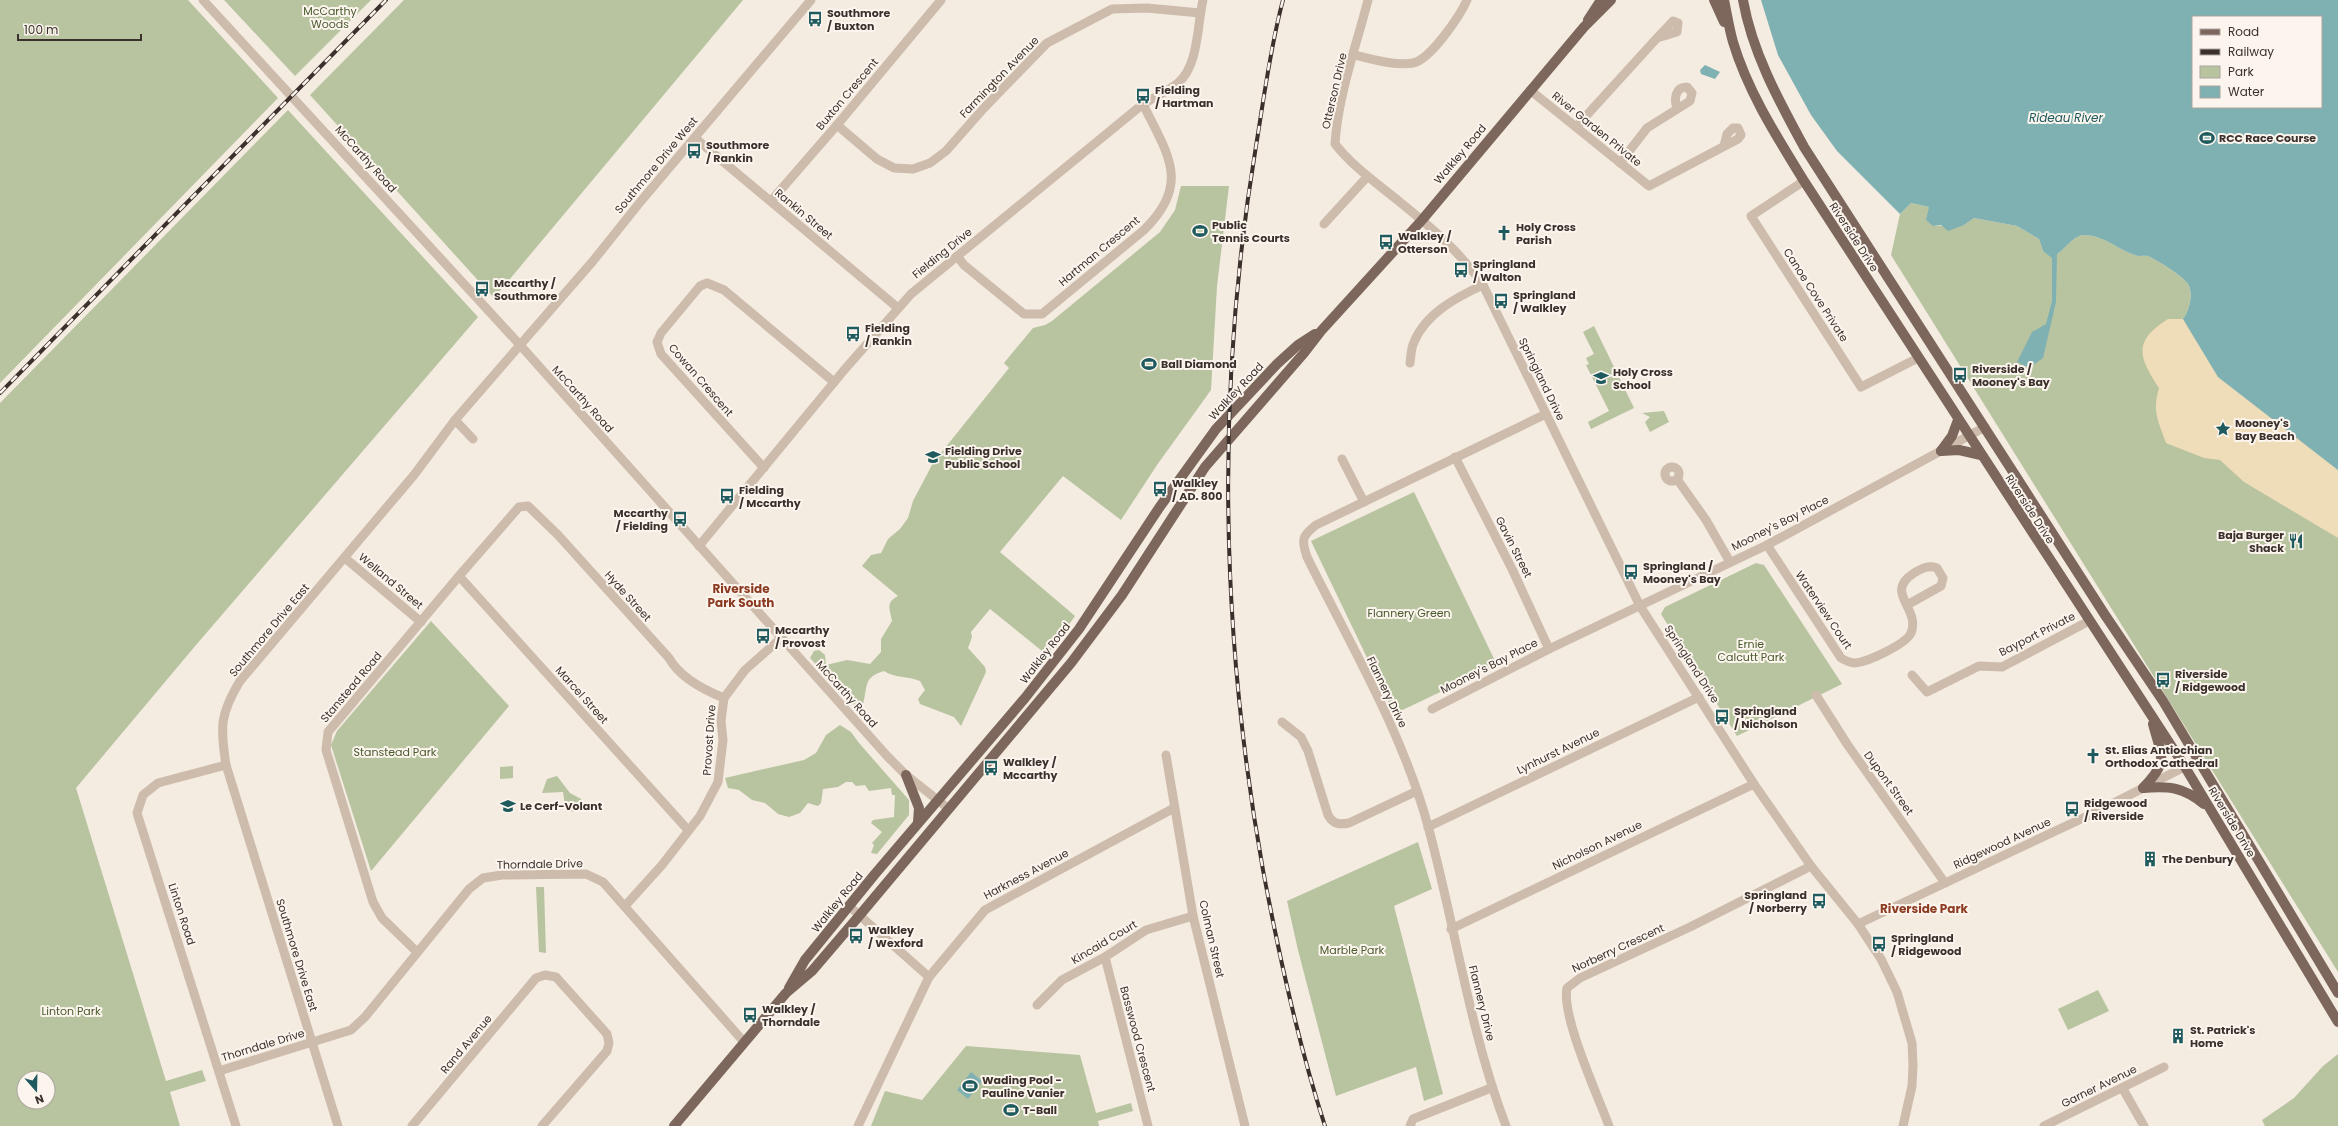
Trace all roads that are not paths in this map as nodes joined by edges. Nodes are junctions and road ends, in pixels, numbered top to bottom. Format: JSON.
{"nodes":[{"id":1,"x":204,"y":0,"type":"edge"},
{"id":2,"x":811,"y":0,"type":"edge"},
{"id":3,"x":941,"y":0,"type":"edge"},
{"id":4,"x":1203,"y":0,"type":"edge"},
{"id":5,"x":1368,"y":0,"type":"edge"},
{"id":6,"x":1467,"y":0,"type":"edge"},
{"id":7,"x":1601,"y":0,"type":"edge"},
{"id":8,"x":1611,"y":0,"type":"edge"},
{"id":9,"x":1714,"y":0,"type":"edge"},
{"id":10,"x":1724,"y":0,"type":"edge"},
{"id":11,"x":1742,"y":0,"type":"edge"},
{"id":12,"x":1200,"y":13,"type":"junction"},
{"id":13,"x":1584,"y":27,"type":"junction"},
{"id":14,"x":1657,"y":38,"type":"dead end"},
{"id":15,"x":1733,"y":42,"type":"junction"},
{"id":16,"x":1354,"y":55,"type":"junction"},
{"id":17,"x":1530,"y":90,"type":"junction"},
{"id":18,"x":1143,"y":104,"type":"junction"},
{"id":19,"x":1677,"y":108,"type":"dead end"},
{"id":20,"x":837,"y":125,"type":"junction"},
{"id":21,"x":1576,"y":127,"type":"junction"},
{"id":22,"x":695,"y":138,"type":"junction"},
{"id":23,"x":1724,"y":146,"type":"dead end"},
{"id":24,"x":1620,"y":163,"type":"junction"},
{"id":25,"x":1367,"y":177,"type":"junction"},
{"id":26,"x":1804,"y":181,"type":"junction"},
{"id":27,"x":771,"y":201,"type":"junction"},
{"id":28,"x":1422,"y":220,"type":"junction"},
{"id":29,"x":1324,"y":224,"type":"dead end"},
{"id":30,"x":957,"y":256,"type":"junction"},
{"id":31,"x":1483,"y":285,"type":"junction"},
{"id":32,"x":898,"y":308,"type":"junction"},
{"id":33,"x":1321,"y":331,"type":"junction"},
{"id":34,"x":520,"y":345,"type":"junction"},
{"id":35,"x":1918,"y":358,"type":"junction"},
{"id":36,"x":1410,"y":363,"type":"dead end"},
{"id":37,"x":834,"y":382,"type":"junction"},
{"id":38,"x":1546,"y":414,"type":"junction"},
{"id":39,"x":455,"y":420,"type":"junction"},
{"id":40,"x":1958,"y":420,"type":"junction"},
{"id":41,"x":1985,"y":427,"type":"junction"},
{"id":42,"x":1968,"y":436,"type":"junction"},
{"id":43,"x":473,"y":439,"type":"dead end"},
{"id":44,"x":1941,"y":451,"type":"junction"},
{"id":45,"x":1980,"y":455,"type":"junction"},
{"id":46,"x":1455,"y":457,"type":"junction"},
{"id":47,"x":1342,"y":459,"type":"dead end"},
{"id":48,"x":764,"y":468,"type":"junction"},
{"id":49,"x":1677,"y":479,"type":"dead end"},
{"id":50,"x":1364,"y":502,"type":"junction"},
{"id":51,"x":519,"y":507,"type":"joint"},
{"id":52,"x":1766,"y":545,"type":"junction"},
{"id":53,"x":699,"y":546,"type":"junction"},
{"id":54,"x":346,"y":558,"type":"junction"},
{"id":55,"x":1730,"y":562,"type":"junction"},
{"id":56,"x":458,"y":576,"type":"junction"},
{"id":57,"x":1907,"y":605,"type":"junction"},
{"id":58,"x":1640,"y":606,"type":"junction"},
{"id":59,"x":2090,"y":621,"type":"junction"},
{"id":60,"x":421,"y":622,"type":"junction"},
{"id":61,"x":780,"y":639,"type":"junction"},
{"id":62,"x":1549,"y":650,"type":"junction"},
{"id":63,"x":1912,"y":675,"type":"dead end"},
{"id":64,"x":1816,"y":696,"type":"dead end"},
{"id":65,"x":1699,"y":697,"type":"junction"},
{"id":66,"x":724,"y":698,"type":"junction"},
{"id":67,"x":1432,"y":709,"type":"dead end"},
{"id":68,"x":2151,"y":714,"type":"junction"},
{"id":69,"x":1282,"y":722,"type":"dead end"},
{"id":70,"x":1166,"y":755,"type":"dead end"},
{"id":71,"x":2198,"y":760,"type":"junction"},
{"id":72,"x":226,"y":765,"type":"junction"},
{"id":73,"x":2185,"y":767,"type":"junction"},
{"id":74,"x":906,"y":775,"type":"junction"},
{"id":75,"x":1754,"y":784,"type":"junction"},
{"id":76,"x":2143,"y":788,"type":"junction"},
{"id":77,"x":1417,"y":791,"type":"junction"},
{"id":78,"x":938,"y":799,"type":"junction"},
{"id":79,"x":2208,"y":807,"type":"junction"},
{"id":80,"x":1174,"y":808,"type":"junction"},
{"id":81,"x":949,"y":809,"type":"junction"},
{"id":82,"x":918,"y":822,"type":"junction"},
{"id":83,"x":1428,"y":826,"type":"junction"},
{"id":84,"x":688,"y":830,"type":"junction"},
{"id":85,"x":1811,"y":866,"type":"junction"},
{"id":86,"x":1945,"y":883,"type":"junction"},
{"id":87,"x":625,"y":906,"type":"junction"},
{"id":88,"x":849,"y":906,"type":"junction"},
{"id":89,"x":859,"y":916,"type":"junction"},
{"id":90,"x":1193,"y":916,"type":"junction"},
{"id":91,"x":1858,"y":924,"type":"junction"},
{"id":92,"x":1451,"y":929,"type":"junction"},
{"id":93,"x":417,"y":952,"type":"junction"},
{"id":94,"x":1105,"y":957,"type":"junction"},
{"id":95,"x":929,"y":977,"type":"junction"},
{"id":96,"x":786,"y":993,"type":"junction"},
{"id":97,"x":2338,"y":993,"type":"edge"},
{"id":98,"x":1037,"y":1005,"type":"dead end"},
{"id":99,"x":2338,"y":1022,"type":"edge"},
{"id":100,"x":744,"y":1042,"type":"junction"},
{"id":101,"x":311,"y":1043,"type":"junction"},
{"id":102,"x":2164,"y":1067,"type":"dead end"},
{"id":103,"x":219,"y":1071,"type":"junction"},
{"id":104,"x":1491,"y":1088,"type":"junction"},
{"id":105,"x":2123,"y":1089,"type":"junction"},
{"id":106,"x":236,"y":1126,"type":"edge"},
{"id":107,"x":338,"y":1126,"type":"edge"},
{"id":108,"x":412,"y":1126,"type":"edge"},
{"id":109,"x":542,"y":1126,"type":"edge"},
{"id":110,"x":674,"y":1126,"type":"edge"},
{"id":111,"x":858,"y":1126,"type":"edge"},
{"id":112,"x":1148,"y":1126,"type":"edge"},
{"id":113,"x":1243,"y":1126,"type":"edge"},
{"id":114,"x":1410,"y":1126,"type":"edge"},
{"id":115,"x":1506,"y":1126,"type":"edge"},
{"id":116,"x":1609,"y":1126,"type":"edge"},
{"id":117,"x":1903,"y":1126,"type":"edge"},
{"id":118,"x":2044,"y":1126,"type":"edge"},
{"id":119,"x":2144,"y":1126,"type":"edge"}],
"edges":[{"from":1,"to":34,"type":"street","name":"McCarthy Road"},
{"from":2,"to":22,"type":"street","name":"Southmore Drive West"},
{"from":3,"to":20,"type":"street","name":"Buxton Crescent"},
{"from":4,"to":12,"type":"street","name":"Fielding Drive"},
{"from":5,"to":16,"type":"street","name":"Otterson Drive"},
{"from":6,"to":16,"type":"street"},
{"from":7,"to":13,"type":"main road","name":"Walkley Road"},
{"from":8,"to":13,"type":"main road","name":"Walkley Road"},
{"from":9,"to":15,"type":"main road"},
{"from":10,"to":15,"type":"main road","name":"Riverside Drive"},
{"from":11,"to":41,"type":"main road","name":"Riverside Drive"},
{"from":12,"to":18,"type":"street","name":"Fielding Drive"},
{"from":12,"to":20,"type":"street","name":"Farmington Avenue"},
{"from":13,"to":17,"type":"main road","name":"Walkley Road"},
{"from":14,"to":21,"type":"street"},
{"from":15,"to":26,"type":"main road","name":"Riverside Drive"},
{"from":16,"to":25,"type":"street","name":"Otterson Drive"},
{"from":17,"to":21,"type":"street","name":"River Garden Private"},
{"from":17,"to":28,"type":"main road","name":"Walkley Road"},
{"from":18,"to":30,"type":"street","name":"Fielding Drive"},
{"from":18,"to":30,"type":"street","name":"Hartman Crescent"},
{"from":19,"to":24,"type":"street"},
{"from":20,"to":27,"type":"street","name":"Buxton Crescent"},
{"from":21,"to":24,"type":"street","name":"River Garden Private"},
{"from":22,"to":27,"type":"street","name":"Rankin Street"},
{"from":22,"to":34,"type":"street","name":"Southmore Drive West"},
{"from":23,"to":24,"type":"street","name":"River Garden Private"},
{"from":25,"to":28,"type":"street","name":"Otterson Drive"},
{"from":25,"to":29,"type":"street"},
{"from":26,"to":35,"type":"main road","name":"Riverside Drive"},
{"from":26,"to":35,"type":"street","name":"Canoe Cove Private"},
{"from":27,"to":32,"type":"street","name":"Rankin Street"},
{"from":28,"to":31,"type":"street","name":"Springland Drive"},
{"from":28,"to":33,"type":"main road","name":"Walkley Road"},
{"from":30,"to":32,"type":"street","name":"Fielding Drive"},
{"from":31,"to":36,"type":"street"},
{"from":31,"to":38,"type":"street","name":"Springland Drive"},
{"from":32,"to":37,"type":"street","name":"Fielding Drive"},
{"from":33,"to":78,"type":"main road","name":"Walkley Road"},
{"from":33,"to":81,"type":"main road","name":"Walkley Road"},
{"from":34,"to":39,"type":"street","name":"Southmore Drive East"},
{"from":34,"to":53,"type":"street","name":"McCarthy Road"},
{"from":35,"to":40,"type":"main road","name":"Riverside Drive"},
{"from":37,"to":48,"type":"street","name":"Fielding Drive"},
{"from":37,"to":48,"type":"street","name":"Cowan Crescent"},
{"from":38,"to":46,"type":"street","name":"Flannery Drive"},
{"from":38,"to":58,"type":"street","name":"Springland Drive"},
{"from":39,"to":43,"type":"street"},
{"from":39,"to":54,"type":"street","name":"Southmore Drive East"},
{"from":40,"to":42,"type":"main road","name":"Riverside Drive"},
{"from":40,"to":44,"type":"main road"},
{"from":41,"to":42,"type":"street","name":"Mooney's Bay Place"},
{"from":41,"to":71,"type":"main road","name":"Riverside Drive"},
{"from":42,"to":44,"type":"street","name":"Mooney's Bay Place"},
{"from":42,"to":45,"type":"main road","name":"Riverside Drive"},
{"from":44,"to":45,"type":"main road"},
{"from":44,"to":52,"type":"street","name":"Mooney's Bay Place"},
{"from":45,"to":59,"type":"main road","name":"Riverside Drive"},
{"from":46,"to":50,"type":"street","name":"Flannery Drive"},
{"from":46,"to":62,"type":"street","name":"Gavin Street"},
{"from":47,"to":50,"type":"street"},
{"from":48,"to":53,"type":"street","name":"Fielding Drive"},
{"from":49,"to":55,"type":"street"},
{"from":50,"to":77,"type":"street","name":"Flannery Drive"},
{"from":51,"to":56,"type":"street","name":"Stanstead Road"},
{"from":51,"to":66,"type":"street","name":"Hyde Street"},
{"from":52,"to":55,"type":"street","name":"Mooney's Bay Place"},
{"from":52,"to":57,"type":"street","name":"Waterview Court"},
{"from":53,"to":61,"type":"street","name":"McCarthy Road"},
{"from":54,"to":60,"type":"street","name":"Welland Street"},
{"from":54,"to":72,"type":"street","name":"Southmore Drive East"},
{"from":55,"to":58,"type":"street","name":"Mooney's Bay Place"},
{"from":56,"to":60,"type":"street","name":"Stanstead Road"},
{"from":56,"to":84,"type":"street","name":"Marcel Street"},
{"from":57,"to":57,"type":"street","name":"Waterview Court"},
{"from":58,"to":62,"type":"street","name":"Mooney's Bay Place"},
{"from":58,"to":65,"type":"street","name":"Springland Drive"},
{"from":59,"to":63,"type":"street","name":"Bayport Private"},
{"from":59,"to":68,"type":"main road","name":"Riverside Drive"},
{"from":60,"to":93,"type":"street","name":"Stanstead Road"},
{"from":61,"to":66,"type":"street","name":"Provost Drive"},
{"from":61,"to":74,"type":"street","name":"McCarthy Road"},
{"from":62,"to":67,"type":"street","name":"Mooney's Bay Place"},
{"from":64,"to":86,"type":"street","name":"Dupont Street"},
{"from":65,"to":75,"type":"street","name":"Springland Drive"},
{"from":65,"to":83,"type":"street","name":"Lynhurst Avenue"},
{"from":66,"to":84,"type":"street","name":"Provost Drive"},
{"from":68,"to":73,"type":"main road","name":"Riverside Drive"},
{"from":68,"to":76,"type":"main road"},
{"from":69,"to":77,"type":"street"},
{"from":70,"to":80,"type":"street","name":"Colman Street"},
{"from":71,"to":73,"type":"street","name":"Ridgewood Avenue"},
{"from":71,"to":97,"type":"main road","name":"Riverside Drive"},
{"from":72,"to":101,"type":"street","name":"Southmore Drive East"},
{"from":72,"to":103,"type":"street","name":"Linton Road"},
{"from":73,"to":76,"type":"street","name":"Ridgewood Avenue"},
{"from":73,"to":79,"type":"main road","name":"Riverside Drive"},
{"from":74,"to":78,"type":"street","name":"McCarthy Road"},
{"from":74,"to":82,"type":"main road"},
{"from":75,"to":85,"type":"street","name":"Springland Drive"},
{"from":75,"to":92,"type":"street","name":"Nicholson Avenue"},
{"from":76,"to":79,"type":"main road"},
{"from":76,"to":86,"type":"street","name":"Ridgewood Avenue"},
{"from":77,"to":83,"type":"street","name":"Flannery Drive"},
{"from":78,"to":81,"type":"street","name":"McCarthy Road"},
{"from":78,"to":82,"type":"main road","name":"Walkley Road"},
{"from":79,"to":99,"type":"main road","name":"Riverside Drive"},
{"from":80,"to":90,"type":"street","name":"Colman Street"},
{"from":80,"to":95,"type":"street","name":"Harkness Avenue"},
{"from":81,"to":89,"type":"main road","name":"Walkley Road"},
{"from":82,"to":88,"type":"main road","name":"Walkley Road"},
{"from":83,"to":92,"type":"street","name":"Flannery Drive"},
{"from":84,"to":87,"type":"street","name":"Provost Drive"},
{"from":85,"to":91,"type":"street","name":"Springland Drive"},
{"from":85,"to":116,"type":"street","name":"Norberry Crescent"},
{"from":86,"to":91,"type":"street","name":"Ridgewood Avenue"},
{"from":87,"to":93,"type":"street","name":"Thorndale Drive"},
{"from":87,"to":100,"type":"street","name":"Thorndale Drive"},
{"from":88,"to":89,"type":"street"},
{"from":88,"to":96,"type":"main road","name":"Walkley Road"},
{"from":89,"to":95,"type":"street"},
{"from":89,"to":96,"type":"main road","name":"Walkley Road"},
{"from":90,"to":94,"type":"street","name":"Kincaid Court"},
{"from":90,"to":113,"type":"street","name":"Colman Street"},
{"from":91,"to":117,"type":"street","name":"Springland Drive"},
{"from":92,"to":104,"type":"street","name":"Flannery Drive"},
{"from":93,"to":101,"type":"street","name":"Thorndale Drive"},
{"from":94,"to":98,"type":"street","name":"Kincaid Court"},
{"from":94,"to":112,"type":"street","name":"Basswood Crescent"},
{"from":95,"to":111,"type":"street","name":"Harkness Avenue"},
{"from":96,"to":100,"type":"main road","name":"Walkley Road"},
{"from":100,"to":110,"type":"main road","name":"Walkley Road"},
{"from":101,"to":103,"type":"street","name":"Thorndale Drive"},
{"from":101,"to":107,"type":"street","name":"Southmore Drive East"},
{"from":102,"to":105,"type":"street","name":"Garner Avenue"},
{"from":103,"to":106,"type":"street","name":"Linton Road"},
{"from":104,"to":114,"type":"street"},
{"from":104,"to":115,"type":"street","name":"Flannery Drive"},
{"from":105,"to":118,"type":"street","name":"Garner Avenue"},
{"from":105,"to":119,"type":"street"},
{"from":108,"to":109,"type":"street","name":"Rand Avenue"}]}
